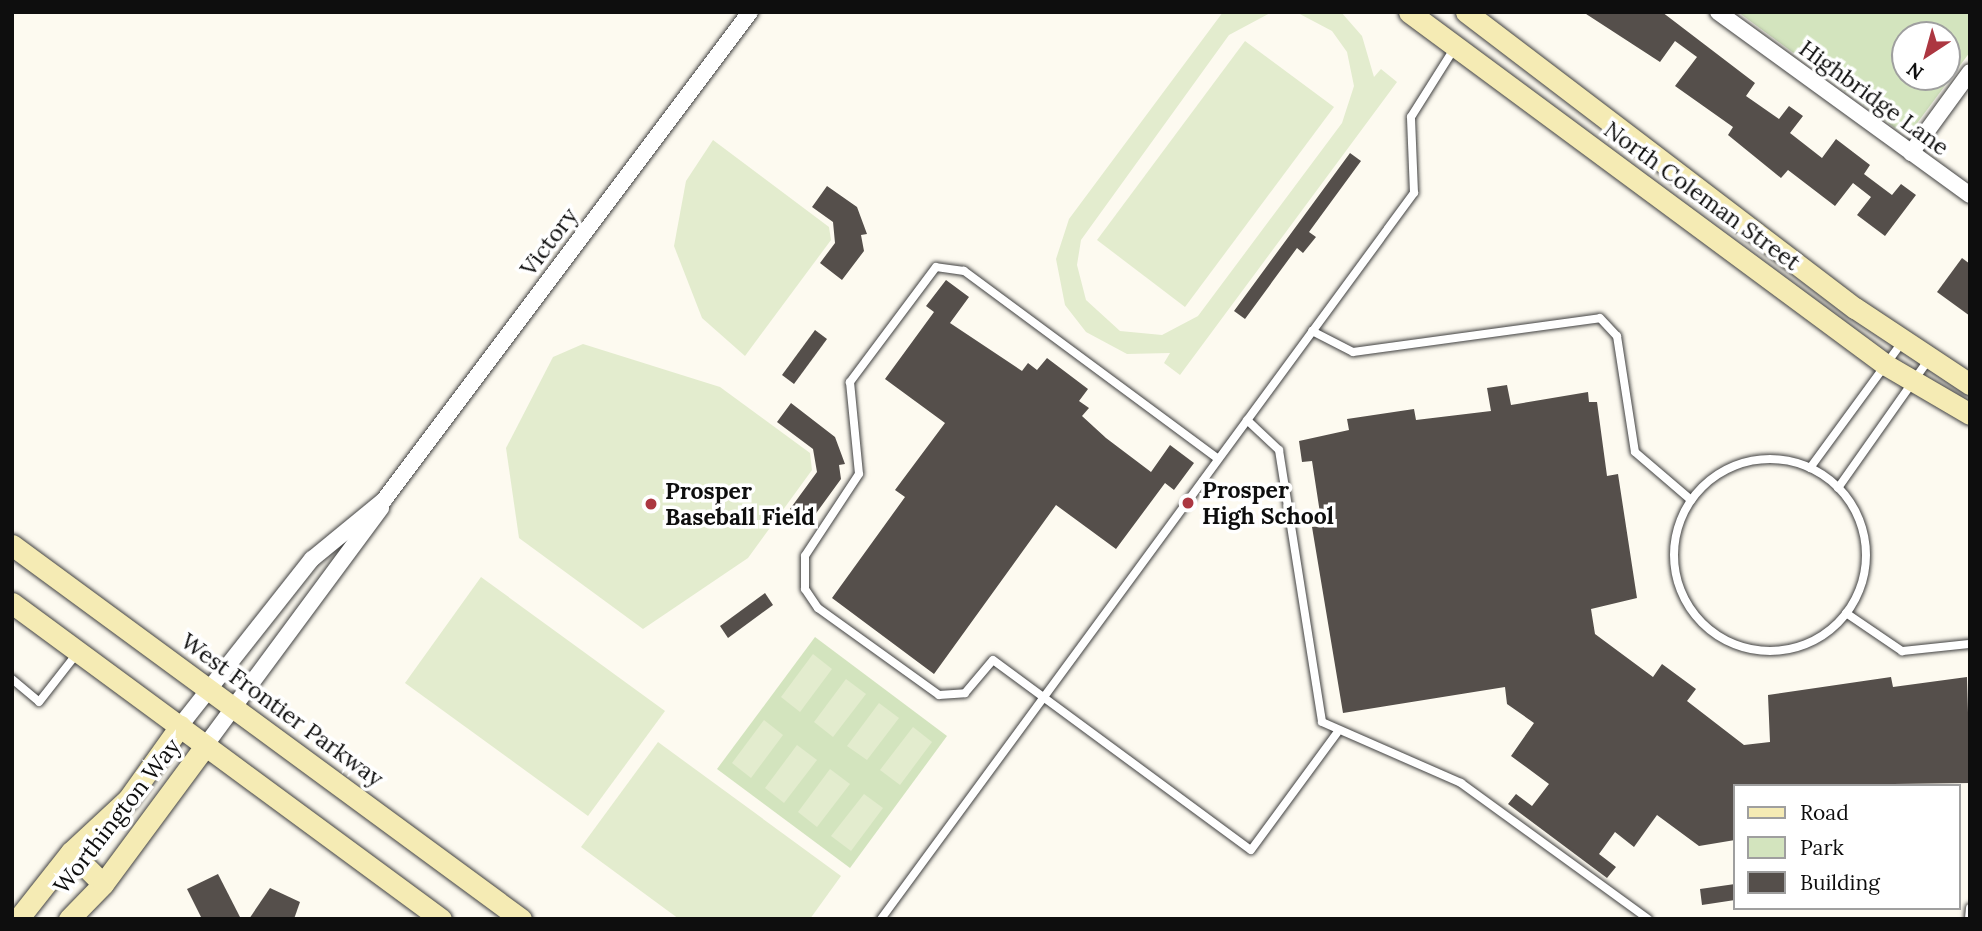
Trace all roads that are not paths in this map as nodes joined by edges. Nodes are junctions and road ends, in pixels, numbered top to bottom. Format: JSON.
{"nodes":[{"id":1,"x":750,"y":12,"type":"edge"},
{"id":2,"x":1409,"y":12,"type":"edge"},
{"id":3,"x":1718,"y":12,"type":"edge"},
{"id":4,"x":1474,"y":14,"type":"edge"},
{"id":5,"x":1455,"y":47,"type":"junction"},
{"id":6,"x":1970,"y":72,"type":"edge"},
{"id":7,"x":1911,"y":153,"type":"junction"},
{"id":8,"x":1970,"y":195,"type":"edge"},
{"id":9,"x":1312,"y":331,"type":"junction"},
{"id":10,"x":1903,"y":341,"type":"junction"},
{"id":11,"x":1929,"y":359,"type":"junction"},
{"id":12,"x":1886,"y":365,"type":"junction"},
{"id":13,"x":1914,"y":382,"type":"junction"},
{"id":14,"x":1970,"y":384,"type":"edge"},
{"id":15,"x":1970,"y":414,"type":"edge"},
{"id":16,"x":1247,"y":420,"type":"junction"},
{"id":17,"x":1217,"y":458,"type":"junction"},
{"id":18,"x":1811,"y":468,"type":"junction"},
{"id":19,"x":1838,"y":488,"type":"junction"},
{"id":20,"x":384,"y":500,"type":"junction"},
{"id":21,"x":1691,"y":500,"type":"junction"},
{"id":22,"x":12,"y":545,"type":"edge"},
{"id":23,"x":12,"y":603,"type":"edge"},
{"id":24,"x":1846,"y":613,"type":"junction"},
{"id":25,"x":1970,"y":644,"type":"edge"},
{"id":26,"x":78,"y":653,"type":"junction"},
{"id":27,"x":12,"y":679,"type":"edge"},
{"id":28,"x":207,"y":688,"type":"junction"},
{"id":29,"x":1040,"y":695,"type":"junction"},
{"id":30,"x":234,"y":708,"type":"junction"},
{"id":31,"x":180,"y":726,"type":"junction"},
{"id":32,"x":1337,"y":733,"type":"junction"},
{"id":33,"x":205,"y":746,"type":"junction"},
{"id":34,"x":71,"y":852,"type":"junction"},
{"id":35,"x":103,"y":884,"type":"junction"},
{"id":36,"x":1970,"y":908,"type":"edge"},
{"id":37,"x":18,"y":919,"type":"edge"},
{"id":38,"x":69,"y":919,"type":"edge"},
{"id":39,"x":442,"y":919,"type":"edge"},
{"id":40,"x":521,"y":919,"type":"edge"},
{"id":41,"x":881,"y":919,"type":"edge"},
{"id":42,"x":1648,"y":919,"type":"edge"},
{"id":43,"x":1969,"y":919,"type":"edge"}],
"edges":[{"from":1,"to":20,"type":"street","name":"Victory"},
{"from":2,"to":5,"type":"street","name":"North Coleman Street"},
{"from":3,"to":7,"type":"street","name":"Highbridge Lane"},
{"from":4,"to":5,"type":"street"},
{"from":4,"to":10,"type":"street","name":"North Coleman Street"},
{"from":5,"to":9,"type":"lane"},
{"from":5,"to":12,"type":"street","name":"North Coleman Street"},
{"from":6,"to":7,"type":"street"},
{"from":7,"to":8,"type":"street","name":"Highbridge Lane"},
{"from":9,"to":16,"type":"lane"},
{"from":9,"to":21,"type":"lane"},
{"from":10,"to":11,"type":"street","name":"North Coleman Street"},
{"from":10,"to":12,"type":"lane"},
{"from":11,"to":13,"type":"lane"},
{"from":11,"to":14,"type":"street","name":"North Coleman Street"},
{"from":12,"to":13,"type":"street","name":"North Coleman Street"},
{"from":12,"to":18,"type":"lane"},
{"from":13,"to":15,"type":"street","name":"North Coleman Street"},
{"from":13,"to":19,"type":"lane"},
{"from":16,"to":17,"type":"lane"},
{"from":16,"to":32,"type":"lane"},
{"from":17,"to":29,"type":"lane"},
{"from":17,"to":29,"type":"lane"},
{"from":18,"to":19,"type":"lane"},
{"from":18,"to":21,"type":"lane"},
{"from":19,"to":24,"type":"lane"},
{"from":20,"to":28,"type":"street","name":"Victory"},
{"from":20,"to":30,"type":"street","name":"Victory"},
{"from":21,"to":24,"type":"lane"},
{"from":22,"to":28,"type":"street","name":"West Frontier Parkway"},
{"from":23,"to":26,"type":"street"},
{"from":24,"to":25,"type":"lane"},
{"from":26,"to":27,"type":"lane"},
{"from":26,"to":31,"type":"street"},
{"from":28,"to":30,"type":"street","name":"West Frontier Parkway"},
{"from":28,"to":31,"type":"street","name":"Victory"},
{"from":29,"to":32,"type":"lane"},
{"from":29,"to":41,"type":"lane"},
{"from":30,"to":33,"type":"street","name":"Victory"},
{"from":30,"to":40,"type":"street","name":"West Frontier Parkway"},
{"from":31,"to":33,"type":"street"},
{"from":31,"to":34,"type":"street","name":"Worthington Way"},
{"from":32,"to":42,"type":"lane"},
{"from":33,"to":35,"type":"street","name":"Worthington Way"},
{"from":33,"to":39,"type":"street"},
{"from":34,"to":35,"type":"street"},
{"from":34,"to":37,"type":"street","name":"Worthington Way"},
{"from":35,"to":38,"type":"street","name":"Worthington Way"},
{"from":36,"to":43,"type":"lane"}]}
